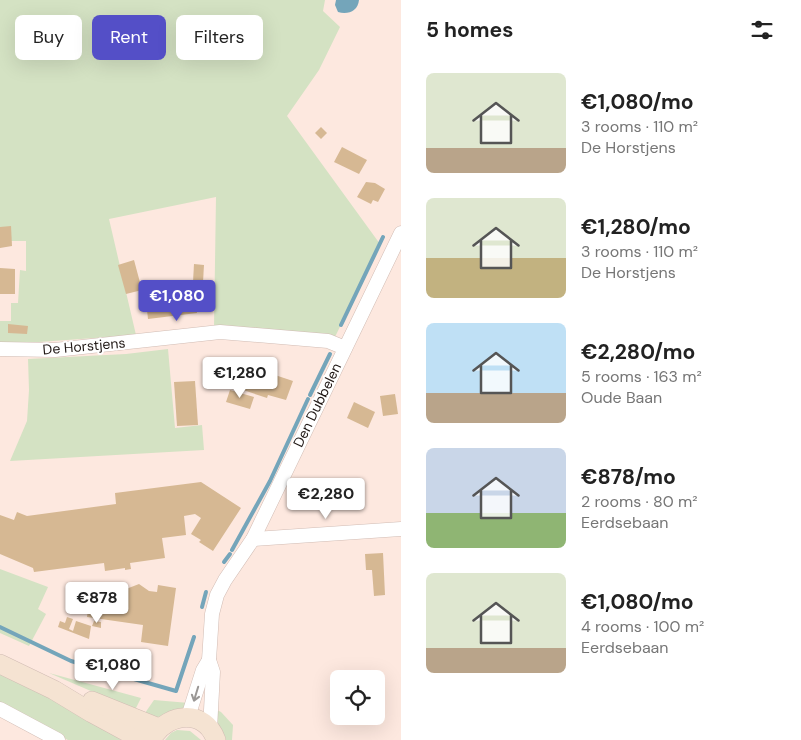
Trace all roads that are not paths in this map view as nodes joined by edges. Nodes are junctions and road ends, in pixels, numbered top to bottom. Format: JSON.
{"nodes":[{"id":1,"x":401,"y":234,"type":"edge"},
{"id":2,"x":345,"y":348,"type":"junction"},
{"id":3,"x":0,"y":349,"type":"edge"},
{"id":4,"x":401,"y":530,"type":"edge"},
{"id":5,"x":253,"y":539,"type":"junction"},
{"id":6,"x":209,"y":660,"type":"junction"},
{"id":7,"x":0,"y":664,"type":"edge"},
{"id":8,"x":54,"y":690,"type":"junction"},
{"id":9,"x":0,"y":710,"type":"edge"},
{"id":10,"x":188,"y":717,"type":"junction"},
{"id":11,"x":156,"y":734,"type":"edge"},
{"id":12,"x":213,"y":734,"type":"edge"},
{"id":13,"x":58,"y":740,"type":"edge"},
{"id":14,"x":142,"y":740,"type":"edge"}],
"edges":[{"from":1,"to":2,"type":"street","name":"Den Dubbelen"},
{"from":2,"to":3,"type":"street","name":"De Horstjens"},
{"from":2,"to":5,"type":"street","name":"Den Dubbelen"},
{"from":4,"to":5,"type":"street"},
{"from":5,"to":6,"type":"street","name":"Den Dubbelen"},
{"from":6,"to":10,"type":"street","name":"Den Dubbelen","one_way":true},
{"from":6,"to":12,"type":"street","name":"Den Dubbelen"},
{"from":7,"to":8,"type":"main road"},
{"from":8,"to":11,"type":"main road"},
{"from":8,"to":14,"type":"main road"},
{"from":9,"to":13,"type":"street"},
{"from":10,"to":11,"type":"main road"},
{"from":10,"to":12,"type":"main road"}]}
